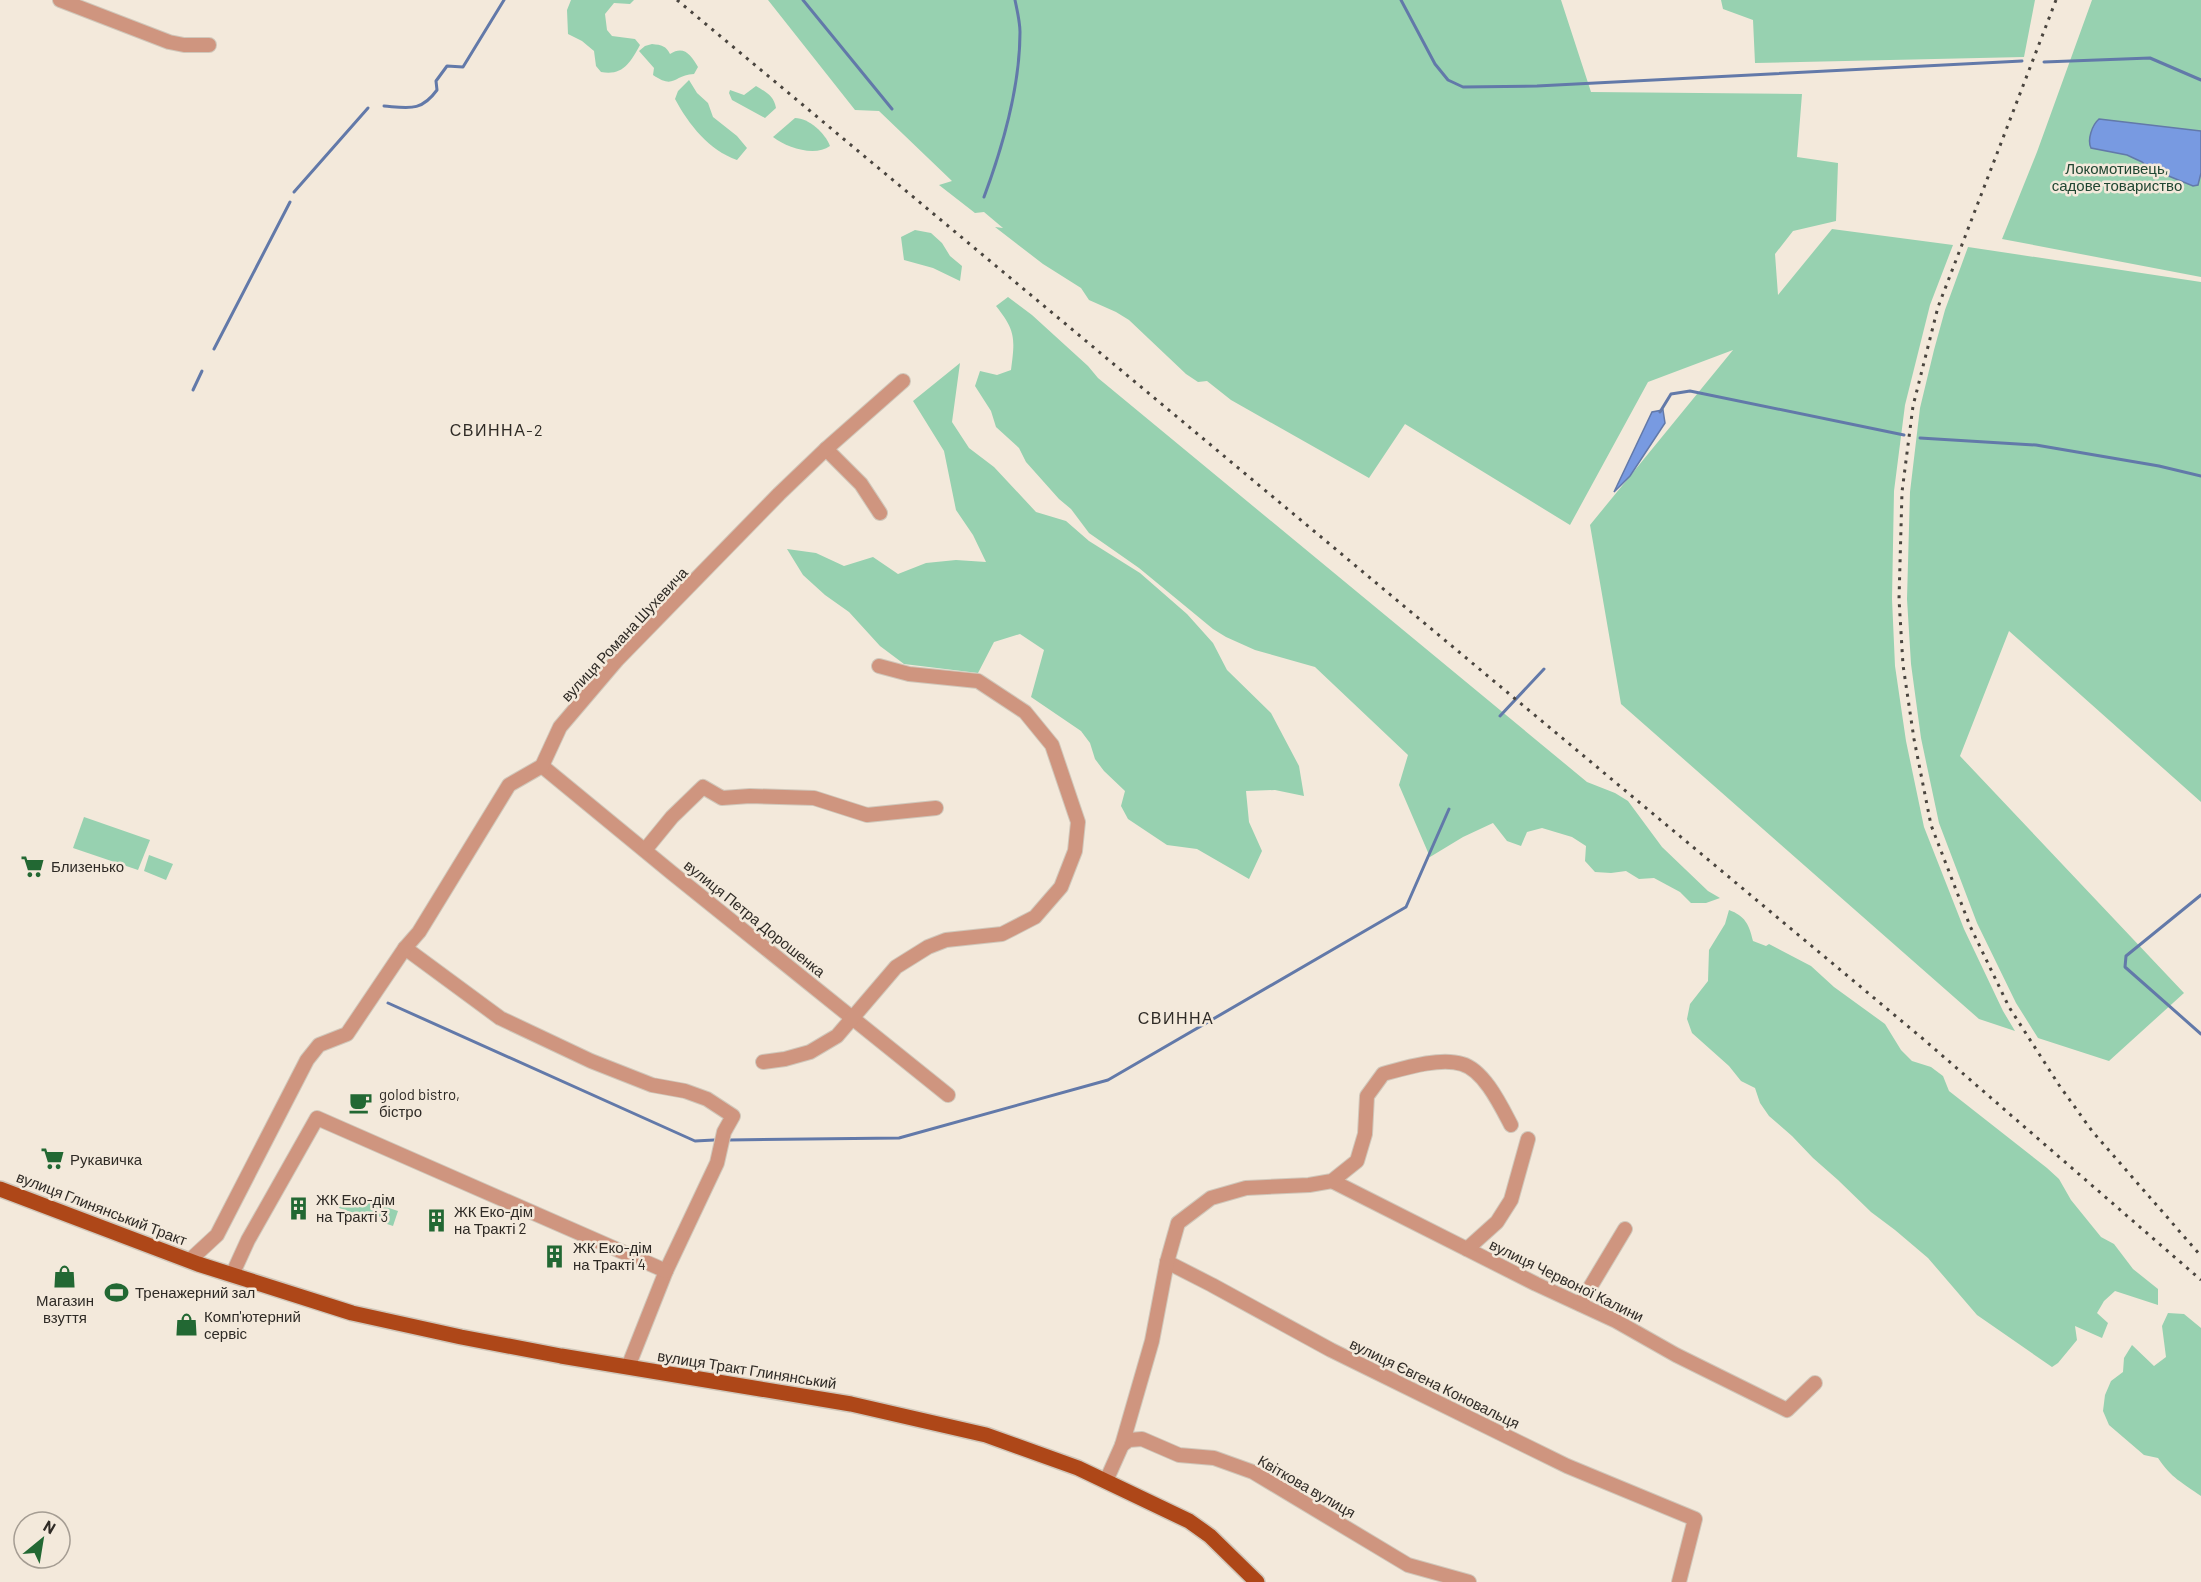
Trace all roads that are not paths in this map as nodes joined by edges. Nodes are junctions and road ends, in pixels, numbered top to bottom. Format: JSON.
{"nodes":[{"id":1,"x":60,"y":0,"type":"edge"},
{"id":2,"x":209,"y":45,"type":"dead end"},
{"id":3,"x":903,"y":381,"type":"dead end"},
{"id":4,"x":826,"y":449,"type":"junction"},
{"id":5,"x":880,"y":513,"type":"dead end"},
{"id":6,"x":879,"y":666,"type":"dead end"},
{"id":7,"x":542,"y":766,"type":"junction"},
{"id":8,"x":936,"y":808,"type":"dead end"},
{"id":9,"x":645,"y":850,"type":"junction"},
{"id":10,"x":405,"y":948,"type":"junction"},
{"id":11,"x":853,"y":1018,"type":"junction"},
{"id":12,"x":763,"y":1062,"type":"dead end"},
{"id":13,"x":948,"y":1095,"type":"dead end"},
{"id":14,"x":1511,"y":1125,"type":"dead end"},
{"id":15,"x":1528,"y":1139,"type":"dead end"},
{"id":16,"x":1332,"y":1181,"type":"junction"},
{"id":17,"x":0,"y":1189,"type":"edge"},
{"id":18,"x":1625,"y":1228,"type":"dead end"},
{"id":19,"x":1467,"y":1249,"type":"junction"},
{"id":20,"x":194,"y":1262,"type":"junction"},
{"id":21,"x":1167,"y":1262,"type":"junction"},
{"id":22,"x":666,"y":1271,"type":"junction"},
{"id":23,"x":232,"y":1275,"type":"junction"},
{"id":24,"x":1580,"y":1304,"type":"junction"},
{"id":25,"x":628,"y":1367,"type":"junction"},
{"id":26,"x":1815,"y":1383,"type":"dead end"},
{"id":27,"x":1122,"y":1445,"type":"junction"},
{"id":28,"x":1106,"y":1481,"type":"junction"},
{"id":29,"x":1257,"y":1582,"type":"edge"},
{"id":30,"x":1469,"y":1582,"type":"edge"},
{"id":31,"x":1679,"y":1582,"type":"edge"}],
"edges":[{"from":1,"to":2,"type":"street"},
{"from":3,"to":4,"type":"street","name":"вулиця Романа Шухевича"},
{"from":4,"to":5,"type":"street"},
{"from":4,"to":7,"type":"street","name":"вулиця Романа Шухевича"},
{"from":6,"to":11,"type":"street"},
{"from":7,"to":9,"type":"street","name":"вулиця Петра Дорошенка"},
{"from":7,"to":10,"type":"street"},
{"from":8,"to":9,"type":"street"},
{"from":9,"to":11,"type":"street","name":"вулиця Петра Дорошенка"},
{"from":10,"to":20,"type":"street"},
{"from":10,"to":22,"type":"street"},
{"from":11,"to":12,"type":"street"},
{"from":11,"to":13,"type":"street","name":"вулиця Петра Дорошенка"},
{"from":14,"to":16,"type":"street"},
{"from":15,"to":19,"type":"street"},
{"from":16,"to":19,"type":"street","name":"вулиця Червоної Калини"},
{"from":16,"to":21,"type":"street"},
{"from":17,"to":20,"type":"main road","name":"вулиця Глинянський Тракт"},
{"from":18,"to":24,"type":"street"},
{"from":19,"to":24,"type":"street","name":"вулиця Червоної Калини"},
{"from":20,"to":23,"type":"main road","name":"вулиця Тракт Глинянський"},
{"from":21,"to":27,"type":"street"},
{"from":21,"to":31,"type":"street","name":"вулиця Євгена Коновальця"},
{"from":22,"to":23,"type":"street"},
{"from":22,"to":25,"type":"street"},
{"from":23,"to":25,"type":"main road","name":"вулиця Тракт Глинянський"},
{"from":24,"to":26,"type":"street","name":"вулиця Червоної Калини"},
{"from":25,"to":28,"type":"main road","name":"вулиця Тракт Глинянський"},
{"from":27,"to":28,"type":"street"},
{"from":27,"to":30,"type":"street","name":"Квіткова вулиця"},
{"from":28,"to":29,"type":"main road","name":"вулиця Тракт Глинянський"}]}
